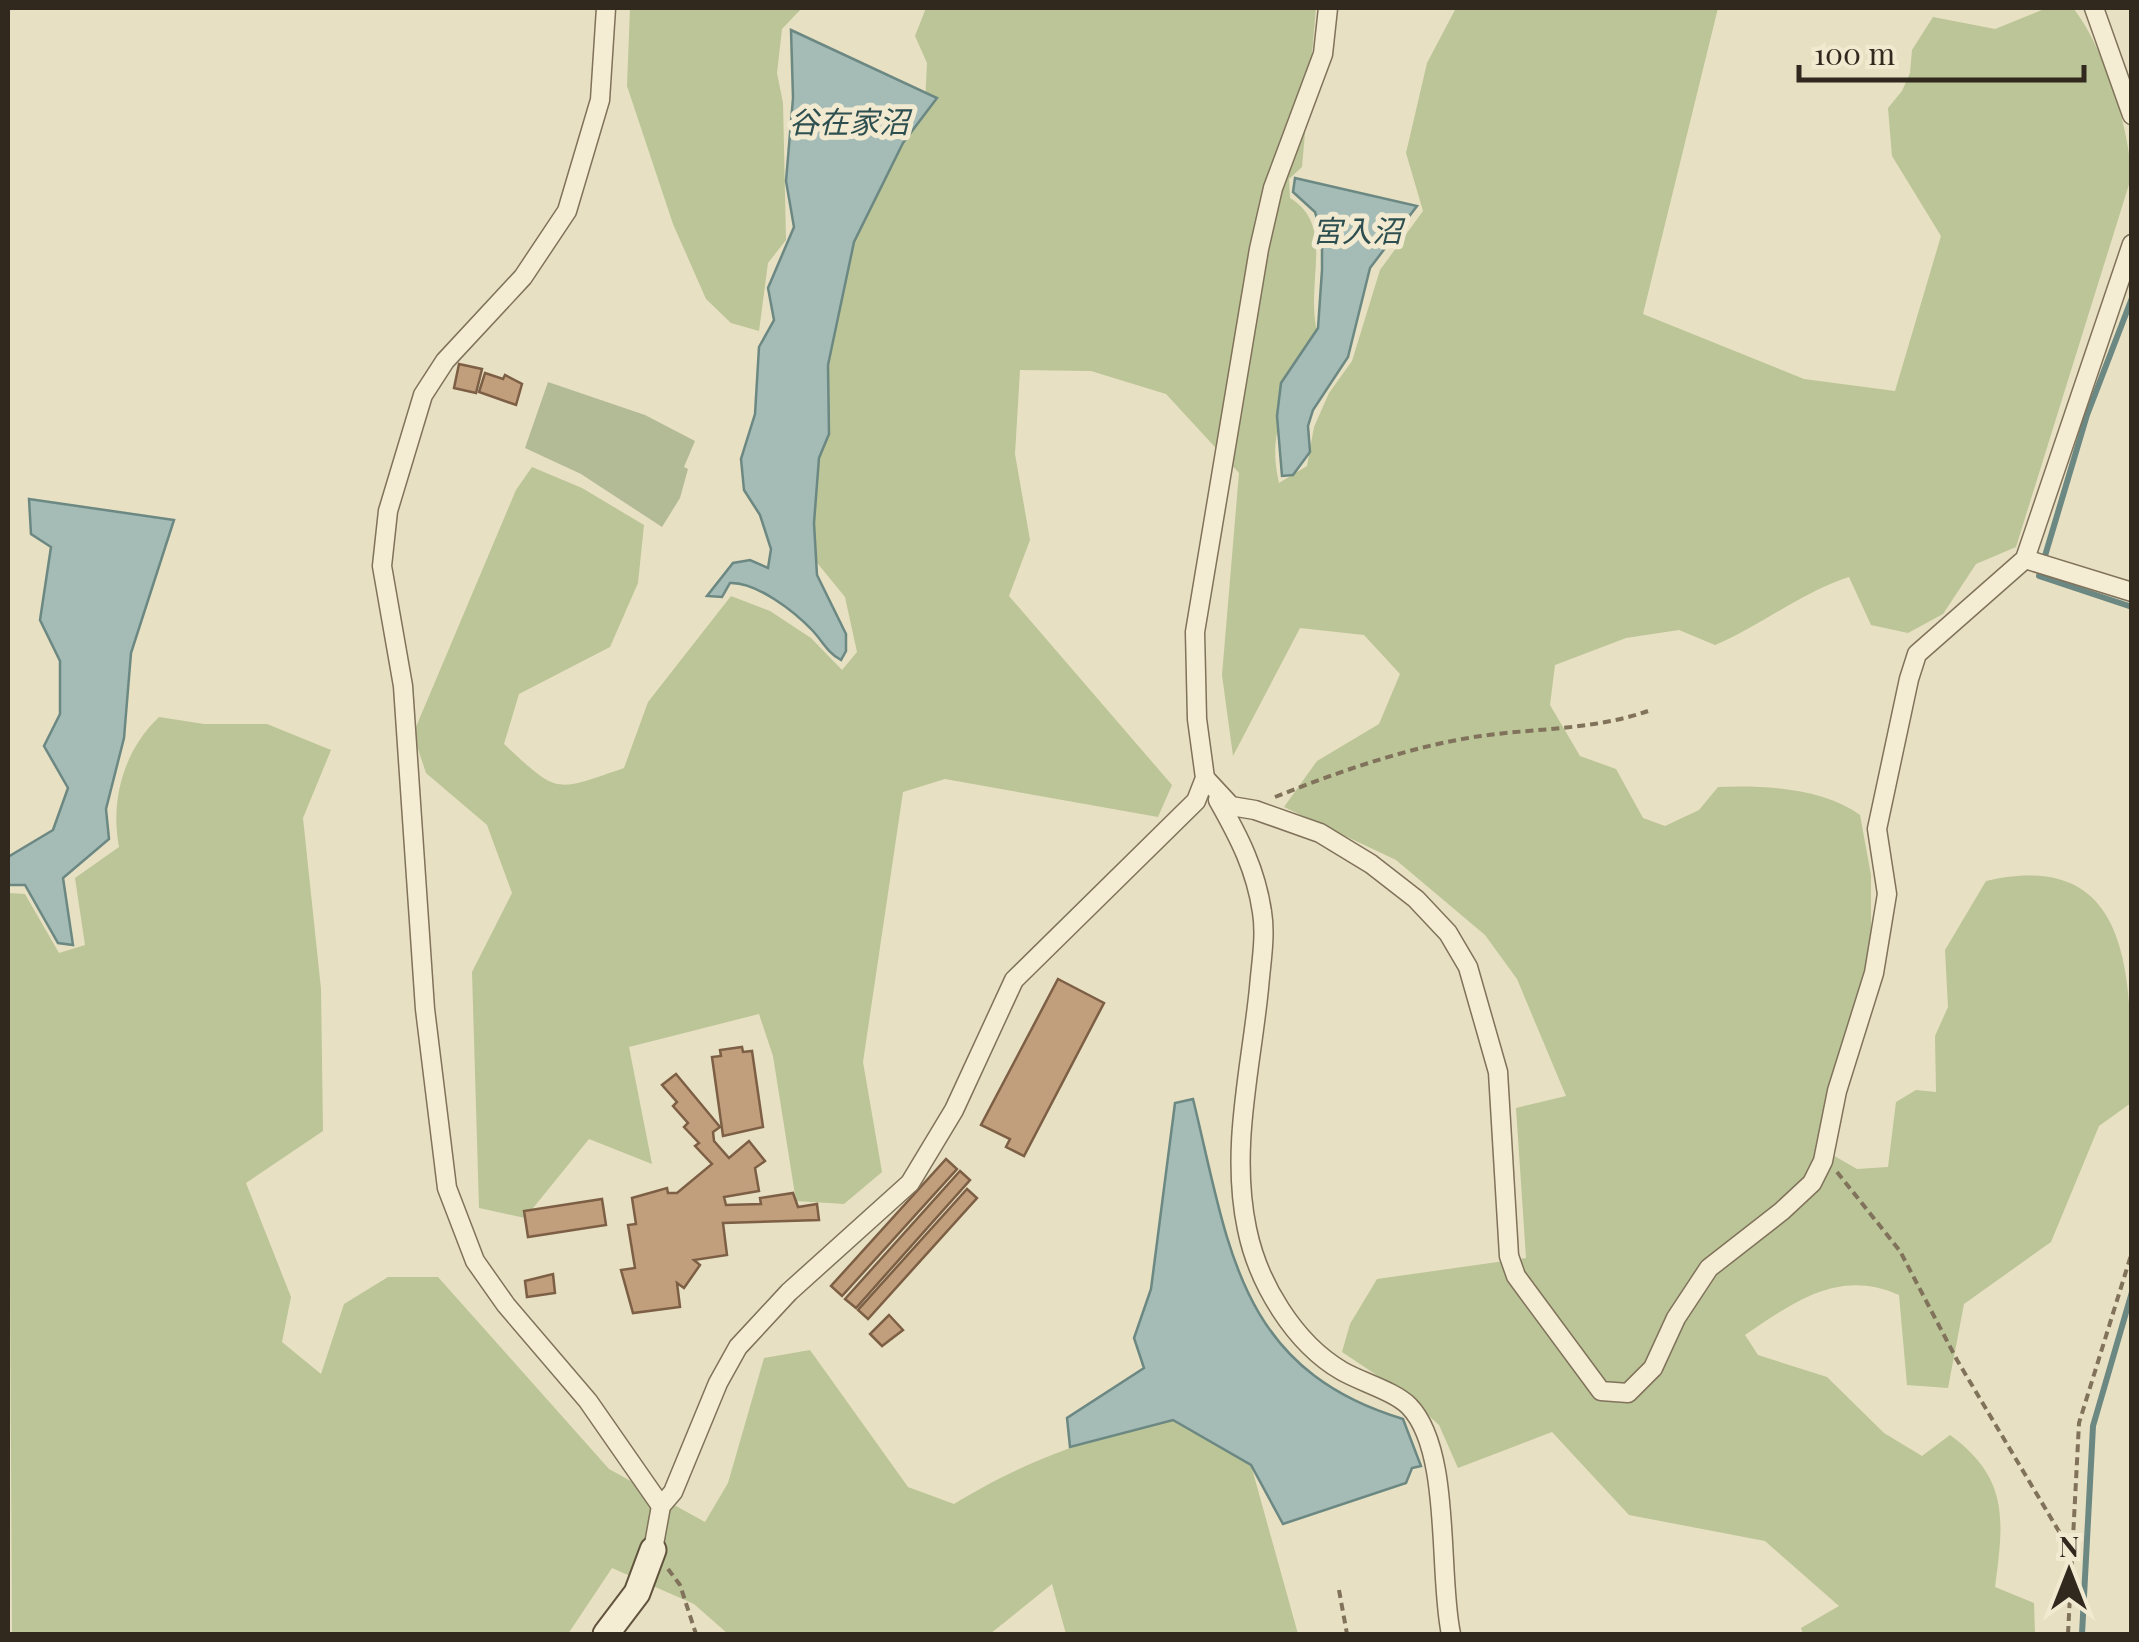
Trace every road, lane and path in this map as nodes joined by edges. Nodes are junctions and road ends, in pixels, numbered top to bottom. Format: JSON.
{"nodes":[{"id":1,"x":606,"y":8,"type":"edge"},
{"id":2,"x":1328,"y":8,"type":"edge"},
{"id":3,"x":2094,"y":8,"type":"edge"},
{"id":4,"x":2132,"y":115,"type":"edge"},
{"id":5,"x":2132,"y":244,"type":"edge"},
{"id":6,"x":2025,"y":558,"type":"junction"},
{"id":7,"x":2132,"y":592,"type":"edge"},
{"id":8,"x":1648,"y":711,"type":"dead end"},
{"id":9,"x":1205,"y":778,"type":"junction"},
{"id":10,"x":1256,"y":810,"type":"junction"},
{"id":11,"x":1824,"y":1156,"type":"junction"},
{"id":12,"x":2132,"y":1252,"type":"edge"},
{"id":13,"x":661,"y":1506,"type":"junction"},
{"id":14,"x":653,"y":1550,"type":"junction"},
{"id":15,"x":2073,"y":1555,"type":"junction"},
{"id":16,"x":1339,"y":1590,"type":"dead end"},
{"id":17,"x":606,"y":1634,"type":"edge"},
{"id":18,"x":696,"y":1634,"type":"edge"},
{"id":19,"x":1347,"y":1634,"type":"edge"},
{"id":20,"x":1452,"y":1634,"type":"edge"},
{"id":21,"x":2068,"y":1634,"type":"edge"}],
"edges":[{"from":1,"to":13,"type":"street"},
{"from":2,"to":9,"type":"street"},
{"from":3,"to":4,"type":"street"},
{"from":5,"to":6,"type":"street"},
{"from":6,"to":7,"type":"street"},
{"from":6,"to":11,"type":"street"},
{"from":8,"to":10,"type":"path"},
{"from":9,"to":10,"type":"street"},
{"from":9,"to":13,"type":"street"},
{"from":9,"to":20,"type":"street"},
{"from":10,"to":11,"type":"street"},
{"from":11,"to":15,"type":"path"},
{"from":12,"to":15,"type":"path"},
{"from":13,"to":14,"type":"street"},
{"from":14,"to":17,"type":"street"},
{"from":14,"to":18,"type":"path"},
{"from":15,"to":21,"type":"path"},
{"from":16,"to":19,"type":"path"}]}
